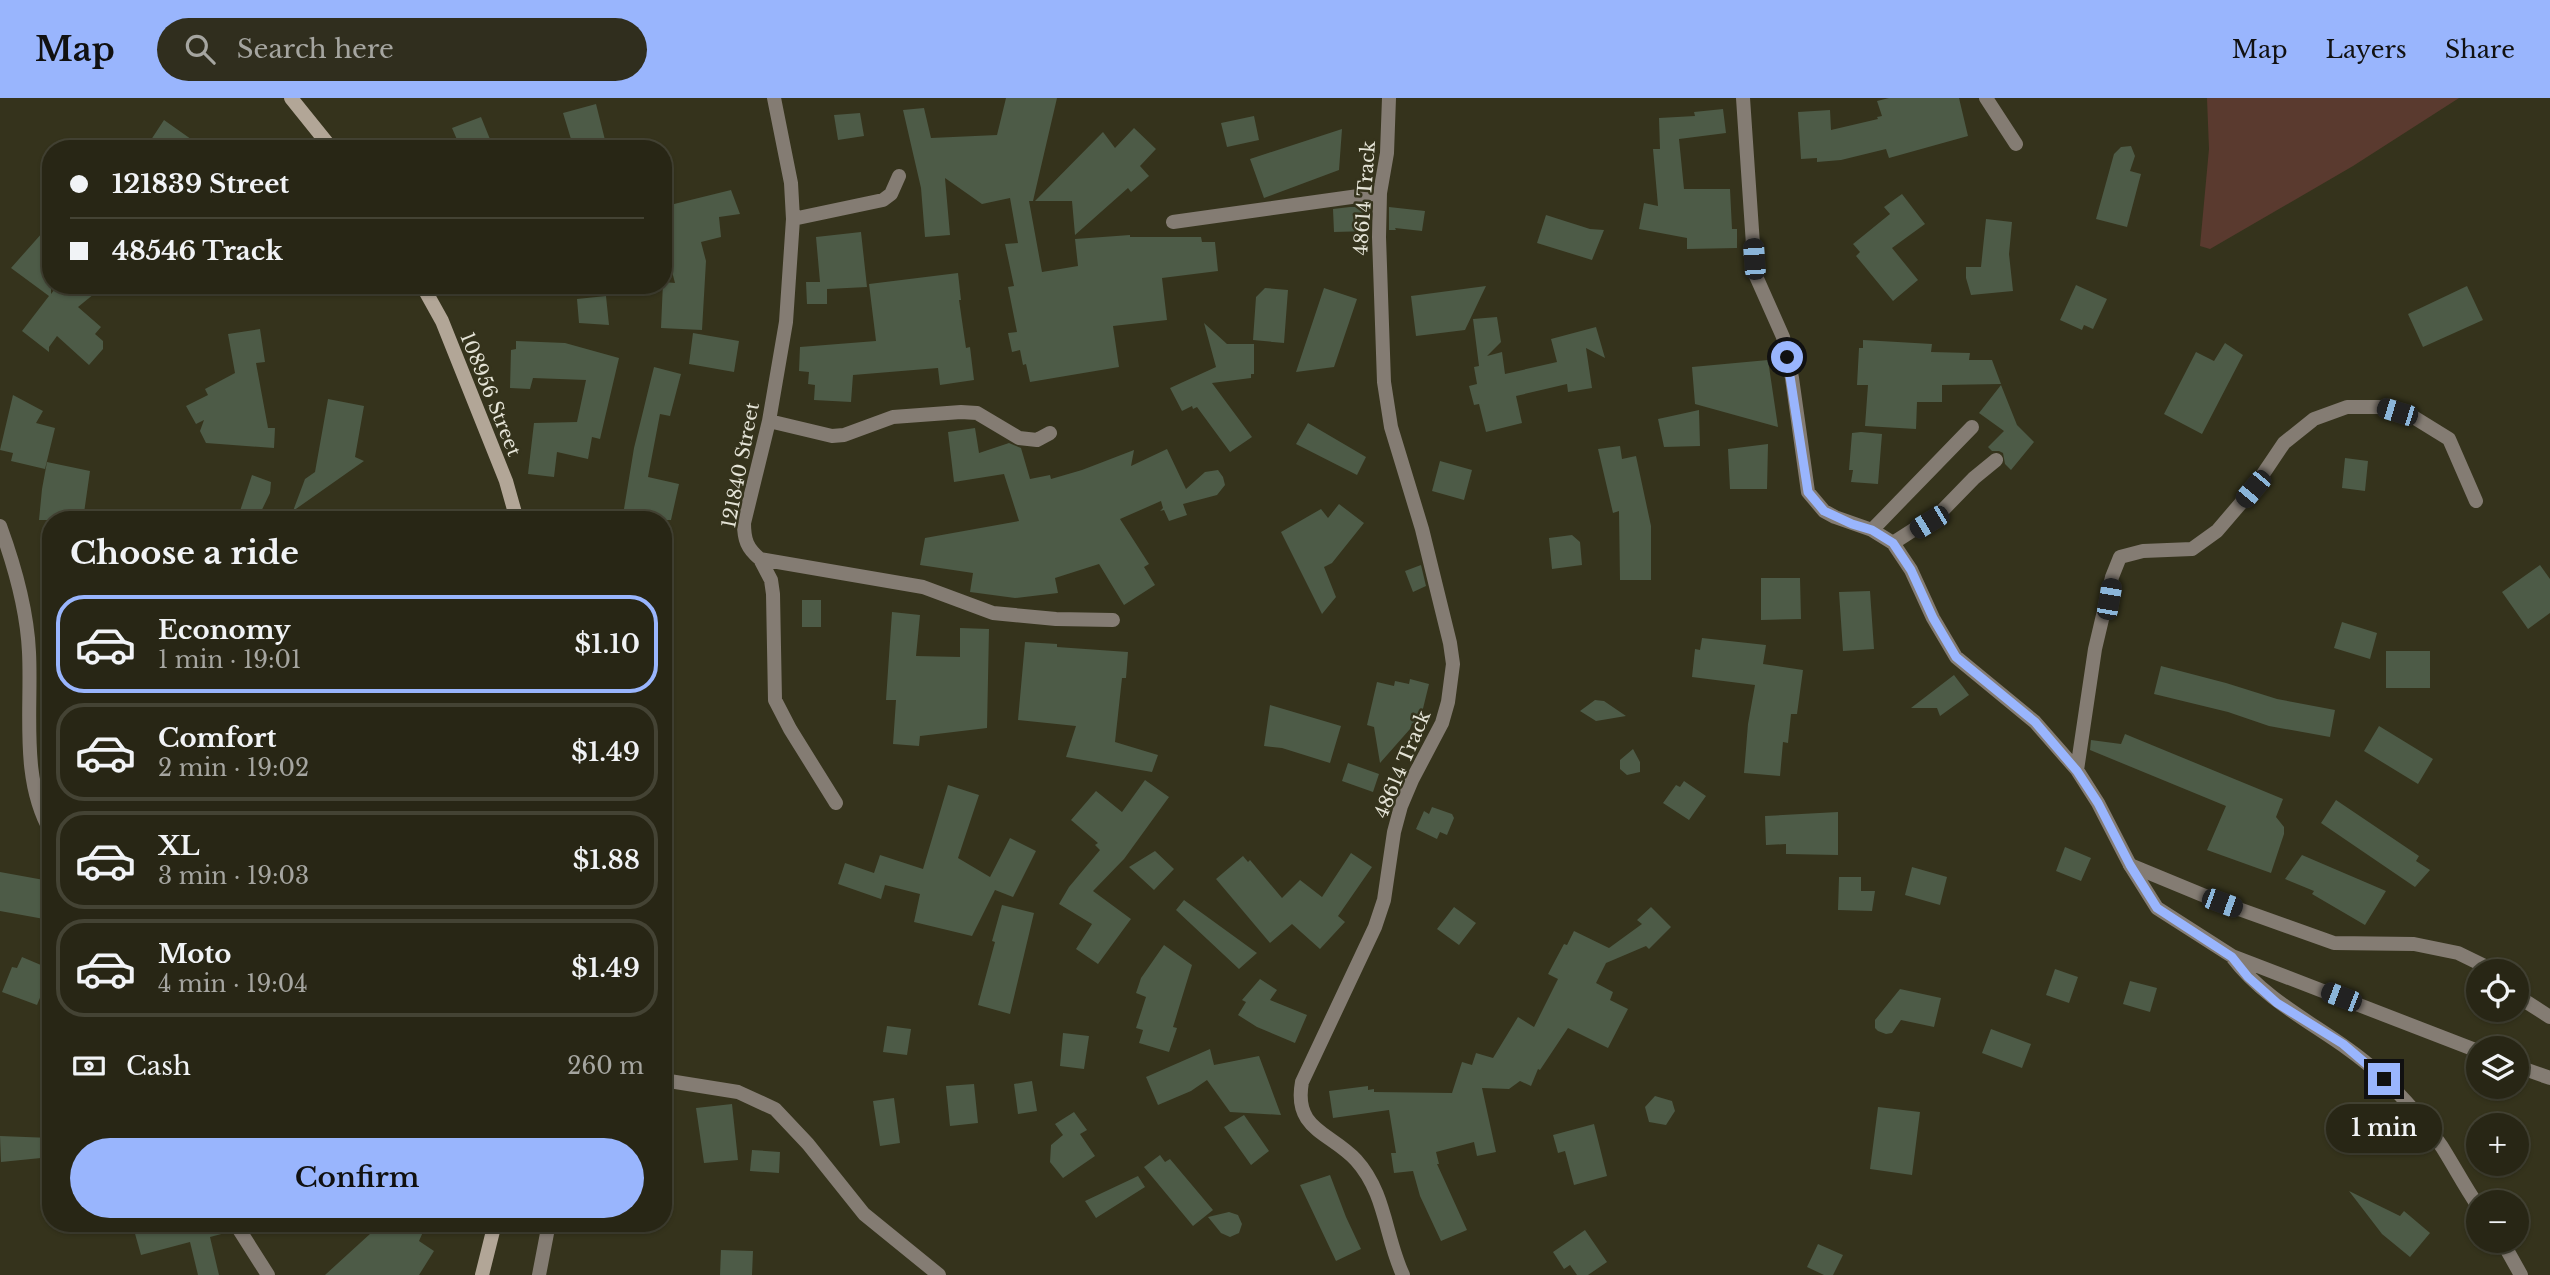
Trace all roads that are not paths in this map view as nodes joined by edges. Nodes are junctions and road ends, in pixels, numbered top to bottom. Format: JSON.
{"nodes":[{"id":1,"x":292,"y":98,"type":"edge"},
{"id":2,"x":774,"y":98,"type":"edge"},
{"id":3,"x":1389,"y":98,"type":"edge"},
{"id":4,"x":1743,"y":98,"type":"edge"},
{"id":5,"x":1986,"y":98,"type":"edge"},
{"id":6,"x":325,"y":140,"type":"edge"},
{"id":7,"x":2016,"y":144,"type":"dead end"},
{"id":8,"x":899,"y":176,"type":"dead end"},
{"id":9,"x":1380,"y":193,"type":"junction"},
{"id":10,"x":793,"y":219,"type":"junction"},
{"id":11,"x":1172,"y":222,"type":"dead end"},
{"id":12,"x":427,"y":294,"type":"edge"},
{"id":13,"x":769,"y":421,"type":"junction"},
{"id":14,"x":1972,"y":427,"type":"dead end"},
{"id":15,"x":1050,"y":433,"type":"dead end"},
{"id":16,"x":1996,"y":460,"type":"dead end"},
{"id":17,"x":2476,"y":502,"type":"dead end"},
{"id":18,"x":514,"y":511,"type":"edge"},
{"id":19,"x":0,"y":526,"type":"edge"},
{"id":20,"x":1872,"y":530,"type":"junction"},
{"id":21,"x":1893,"y":543,"type":"junction"},
{"id":22,"x":760,"y":559,"type":"junction"},
{"id":23,"x":1113,"y":621,"type":"dead end"},
{"id":24,"x":2077,"y":771,"type":"junction"},
{"id":25,"x":836,"y":803,"type":"dead end"},
{"id":26,"x":42,"y":815,"type":"edge"},
{"id":27,"x":2130,"y":865,"type":"junction"},
{"id":28,"x":2232,"y":957,"type":"junction"},
{"id":29,"x":2471,"y":959,"type":"edge"},
{"id":30,"x":2529,"y":1004,"type":"edge"},
{"id":31,"x":2550,"y":1017,"type":"edge"},
{"id":32,"x":2466,"y":1046,"type":"edge"},
{"id":33,"x":2529,"y":1071,"type":"edge"},
{"id":34,"x":2550,"y":1078,"type":"edge"},
{"id":35,"x":672,"y":1081,"type":"edge"},
{"id":36,"x":2468,"y":1190,"type":"edge"},
{"id":37,"x":241,"y":1232,"type":"edge"},
{"id":38,"x":493,"y":1232,"type":"edge"},
{"id":39,"x":547,"y":1232,"type":"edge"},
{"id":40,"x":2509,"y":1253,"type":"edge"},
{"id":41,"x":268,"y":1275,"type":"edge"},
{"id":42,"x":482,"y":1275,"type":"edge"},
{"id":43,"x":539,"y":1275,"type":"edge"},
{"id":44,"x":939,"y":1275,"type":"edge"},
{"id":45,"x":1404,"y":1275,"type":"edge"},
{"id":46,"x":2521,"y":1275,"type":"edge"}],
"edges":[{"from":1,"to":6,"type":"street"},
{"from":2,"to":10,"type":"street","name":"121840 Street"},
{"from":3,"to":9,"type":"street","name":"48614 Track"},
{"from":4,"to":20,"type":"street"},
{"from":5,"to":7,"type":"street"},
{"from":8,"to":10,"type":"street"},
{"from":9,"to":11,"type":"street"},
{"from":9,"to":45,"type":"street","name":"48614 Track"},
{"from":10,"to":13,"type":"street","name":"121840 Street"},
{"from":12,"to":18,"type":"street","name":"108956 Street"},
{"from":13,"to":15,"type":"street"},
{"from":13,"to":22,"type":"street","name":"121840 Street"},
{"from":14,"to":20,"type":"street"},
{"from":16,"to":21,"type":"street"},
{"from":17,"to":24,"type":"street"},
{"from":19,"to":26,"type":"street"},
{"from":20,"to":21,"type":"street"},
{"from":21,"to":24,"type":"street"},
{"from":22,"to":23,"type":"street"},
{"from":22,"to":25,"type":"street","name":"121840 Street"},
{"from":24,"to":27,"type":"street"},
{"from":27,"to":28,"type":"street"},
{"from":27,"to":29,"type":"street"},
{"from":28,"to":32,"type":"street"},
{"from":28,"to":36,"type":"street"},
{"from":30,"to":31,"type":"street"},
{"from":33,"to":34,"type":"street"},
{"from":35,"to":44,"type":"street"},
{"from":37,"to":41,"type":"street"},
{"from":38,"to":42,"type":"street"},
{"from":39,"to":43,"type":"street"},
{"from":40,"to":46,"type":"street"}]}
